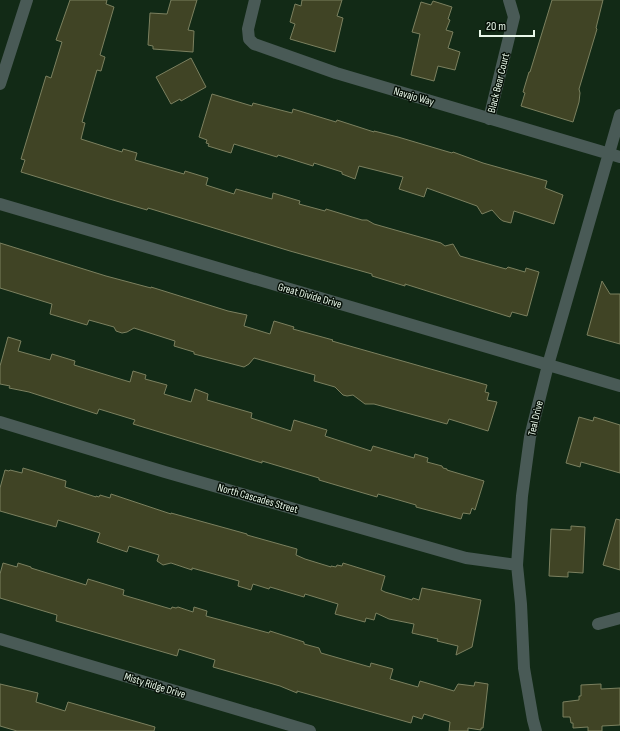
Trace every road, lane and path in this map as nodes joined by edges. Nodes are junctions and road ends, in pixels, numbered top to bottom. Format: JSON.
{"nodes":[{"id":1,"x":27,"y":0,"type":"edge"},
{"id":2,"x":255,"y":0,"type":"edge"},
{"id":3,"x":509,"y":0,"type":"edge"},
{"id":4,"x":0,"y":84,"type":"edge"},
{"id":5,"x":620,"y":114,"type":"edge"},
{"id":6,"x":489,"y":119,"type":"junction"},
{"id":7,"x":614,"y":156,"type":"edge"},
{"id":8,"x":0,"y":204,"type":"edge"},
{"id":9,"x":548,"y":365,"type":"junction"},
{"id":10,"x":620,"y":386,"type":"edge"},
{"id":11,"x":0,"y":422,"type":"edge"},
{"id":12,"x":517,"y":565,"type":"junction"},
{"id":13,"x":620,"y":618,"type":"edge"},
{"id":14,"x":598,"y":624,"type":"dead end"},
{"id":15,"x":0,"y":639,"type":"edge"},
{"id":16,"x":310,"y":731,"type":"edge"},
{"id":17,"x":536,"y":731,"type":"edge"}],
"edges":[{"from":1,"to":4,"type":"street"},
{"from":2,"to":6,"type":"street","name":"Navajo Way"},
{"from":3,"to":6,"type":"street","name":"Black Bear Court"},
{"from":5,"to":7,"type":"street","name":"Teal Drive"},
{"from":6,"to":7,"type":"street","name":"Navajo Way"},
{"from":7,"to":9,"type":"street","name":"Teal Drive"},
{"from":8,"to":9,"type":"street","name":"Great Divide Drive"},
{"from":9,"to":10,"type":"street","name":"Great Divide Drive"},
{"from":9,"to":12,"type":"street","name":"Teal Drive"},
{"from":11,"to":12,"type":"street","name":"North Cascades Street"},
{"from":12,"to":17,"type":"street","name":"Teal Drive"},
{"from":13,"to":14,"type":"street"},
{"from":15,"to":16,"type":"street","name":"Misty Ridge Drive"}]}
